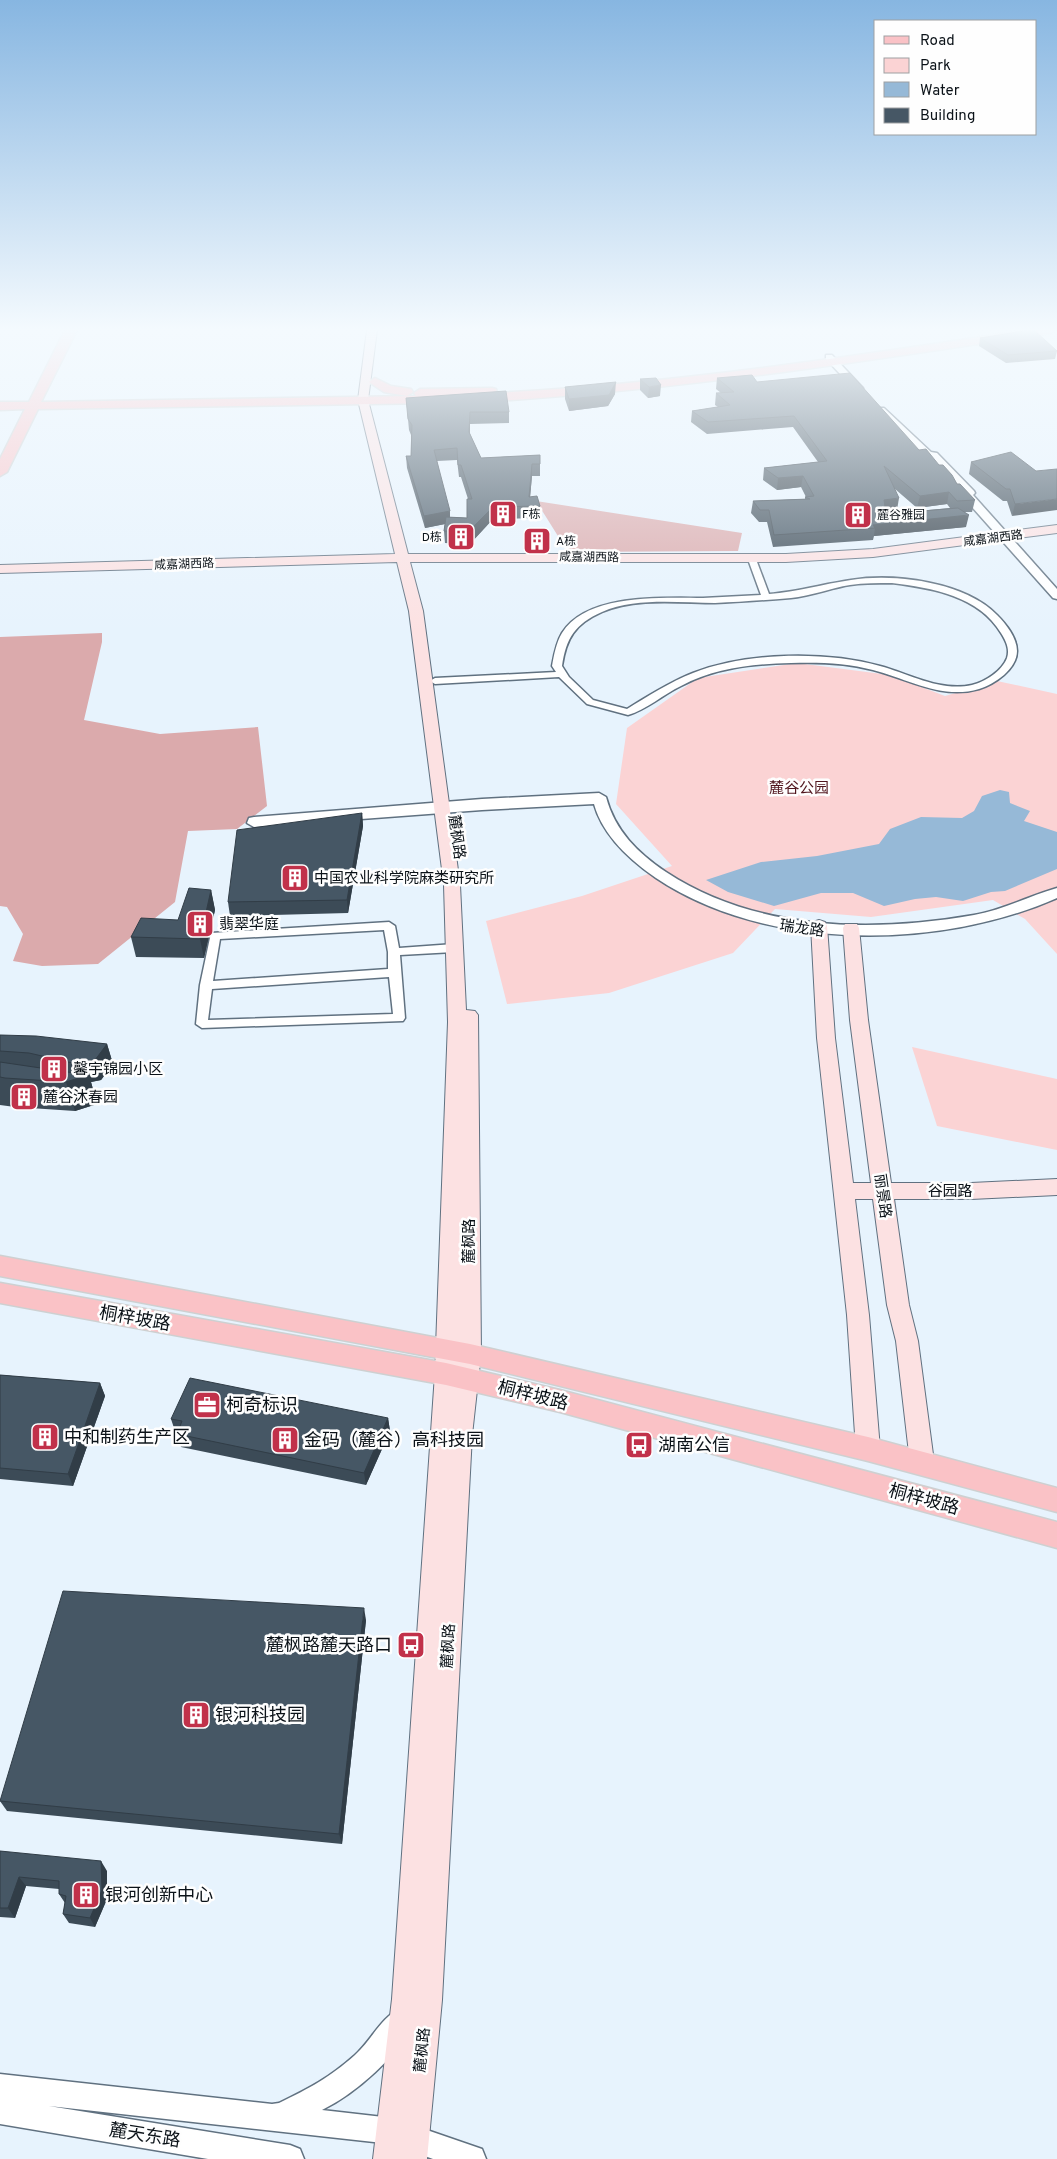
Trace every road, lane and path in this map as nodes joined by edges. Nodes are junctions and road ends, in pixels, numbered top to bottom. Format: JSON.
{"nodes":[{"id":1,"x":6,"y":431,"type":"edge"},
{"id":2,"x":21,"y":431,"type":"edge"},
{"id":3,"x":379,"y":431,"type":"edge"},
{"id":4,"x":903,"y":431,"type":"edge"},
{"id":5,"x":0,"y":444,"type":"edge"},
{"id":6,"x":1,"y":469,"type":"edge"},
{"id":7,"x":1057,"y":529,"type":"edge"},
{"id":8,"x":1057,"y":533,"type":"edge"},
{"id":9,"x":1010,"y":538,"type":"junction"},
{"id":10,"x":410,"y":560,"type":"junction"},
{"id":11,"x":753,"y":562,"type":"junction"},
{"id":12,"x":0,"y":569,"type":"edge"},
{"id":13,"x":0,"y":573,"type":"edge"},
{"id":14,"x":1057,"y":589,"type":"edge"},
{"id":15,"x":1057,"y":596,"type":"edge"},
{"id":16,"x":766,"y":597,"type":"junction"},
{"id":17,"x":562,"y":674,"type":"junction"},
{"id":18,"x":435,"y":681,"type":"junction"},
{"id":19,"x":447,"y":808,"type":"junction"},
{"id":20,"x":1057,"y":893,"type":"edge"},
{"id":21,"x":1057,"y":898,"type":"edge"},
{"id":22,"x":820,"y":929,"type":"junction"},
{"id":23,"x":852,"y":931,"type":"junction"},
{"id":24,"x":454,"y":948,"type":"junction"},
{"id":25,"x":394,"y":952,"type":"junction"},
{"id":26,"x":394,"y":973,"type":"junction"},
{"id":27,"x":206,"y":985,"type":"junction"},
{"id":28,"x":1057,"y":1187,"type":"edge"},
{"id":29,"x":844,"y":1197,"type":"junction"},
{"id":30,"x":883,"y":1197,"type":"junction"},
{"id":31,"x":1057,"y":1199,"type":"edge"},
{"id":32,"x":0,"y":1266,"type":"edge"},
{"id":33,"x":0,"y":1294,"type":"edge"},
{"id":34,"x":457,"y":1364,"type":"junction"},
{"id":35,"x":868,"y":1449,"type":"junction"},
{"id":36,"x":922,"y":1462,"type":"junction"},
{"id":37,"x":1057,"y":1500,"type":"edge"},
{"id":38,"x":1057,"y":1535,"type":"edge"},
{"id":39,"x":405,"y":2016,"type":"junction"},
{"id":40,"x":0,"y":2086,"type":"edge"},
{"id":41,"x":0,"y":2112,"type":"edge"},
{"id":42,"x":266,"y":2118,"type":"junction"},
{"id":43,"x":401,"y":2146,"type":"edge"},
{"id":44,"x":290,"y":2159,"type":"edge"},
{"id":45,"x":472,"y":2159,"type":"edge"}],
"edges":[{"from":1,"to":5,"type":"main road"},
{"from":2,"to":6,"type":"main road"},
{"from":3,"to":10,"type":"main road"},
{"from":4,"to":9,"type":"street"},
{"from":7,"to":9,"type":"main road","name":"咸嘉湖西路"},
{"from":8,"to":9,"type":"main road","name":"咸嘉湖西路"},
{"from":9,"to":10,"type":"main road","name":"咸嘉湖西路"},
{"from":9,"to":11,"type":"main road","name":"咸嘉湖西路"},
{"from":9,"to":14,"type":"street"},
{"from":9,"to":15,"type":"street"},
{"from":10,"to":11,"type":"main road","name":"咸嘉湖西路"},
{"from":10,"to":12,"type":"main road","name":"咸嘉湖西路"},
{"from":10,"to":13,"type":"main road","name":"咸嘉湖西路"},
{"from":10,"to":18,"type":"main road","name":"麓枫路"},
{"from":10,"to":19,"type":"main road"},
{"from":11,"to":16,"type":"street"},
{"from":16,"to":17,"type":"street"},
{"from":16,"to":17,"type":"street"},
{"from":17,"to":18,"type":"street"},
{"from":18,"to":19,"type":"main road","name":"麓枫路"},
{"from":19,"to":19,"type":"street"},
{"from":19,"to":22,"type":"street","name":"瑞龙路"},
{"from":19,"to":24,"type":"main road"},
{"from":19,"to":34,"type":"main road","name":"麓枫路"},
{"from":20,"to":23,"type":"street","name":"瑞龙路"},
{"from":21,"to":23,"type":"street","name":"瑞龙路"},
{"from":22,"to":23,"type":"street","name":"瑞龙路"},
{"from":22,"to":29,"type":"main road"},
{"from":23,"to":30,"type":"main road","name":"丽景路"},
{"from":24,"to":25,"type":"street"},
{"from":24,"to":34,"type":"main road"},
{"from":25,"to":26,"type":"street"},
{"from":25,"to":27,"type":"street"},
{"from":26,"to":27,"type":"street"},
{"from":26,"to":27,"type":"street"},
{"from":28,"to":30,"type":"main road","name":"谷园路"},
{"from":29,"to":30,"type":"main road","name":"谷园路"},
{"from":29,"to":35,"type":"main road"},
{"from":30,"to":31,"type":"main road","name":"谷园路"},
{"from":30,"to":36,"type":"main road","name":"丽景路"},
{"from":32,"to":34,"type":"main road","name":"桐梓坡路"},
{"from":33,"to":34,"type":"main road","name":"桐梓坡路"},
{"from":34,"to":35,"type":"main road","name":"桐梓坡路"},
{"from":34,"to":38,"type":"main road","name":"桐梓坡路"},
{"from":34,"to":39,"type":"main road"},
{"from":34,"to":43,"type":"main road","name":"麓枫路"},
{"from":35,"to":36,"type":"main road","name":"桐梓坡路"},
{"from":36,"to":37,"type":"main road","name":"桐梓坡路"},
{"from":39,"to":42,"type":"street"},
{"from":39,"to":43,"type":"main road"},
{"from":40,"to":42,"type":"street"},
{"from":41,"to":44,"type":"street","name":"麓天东路"},
{"from":42,"to":43,"type":"street"},
{"from":43,"to":45,"type":"street"}]}
